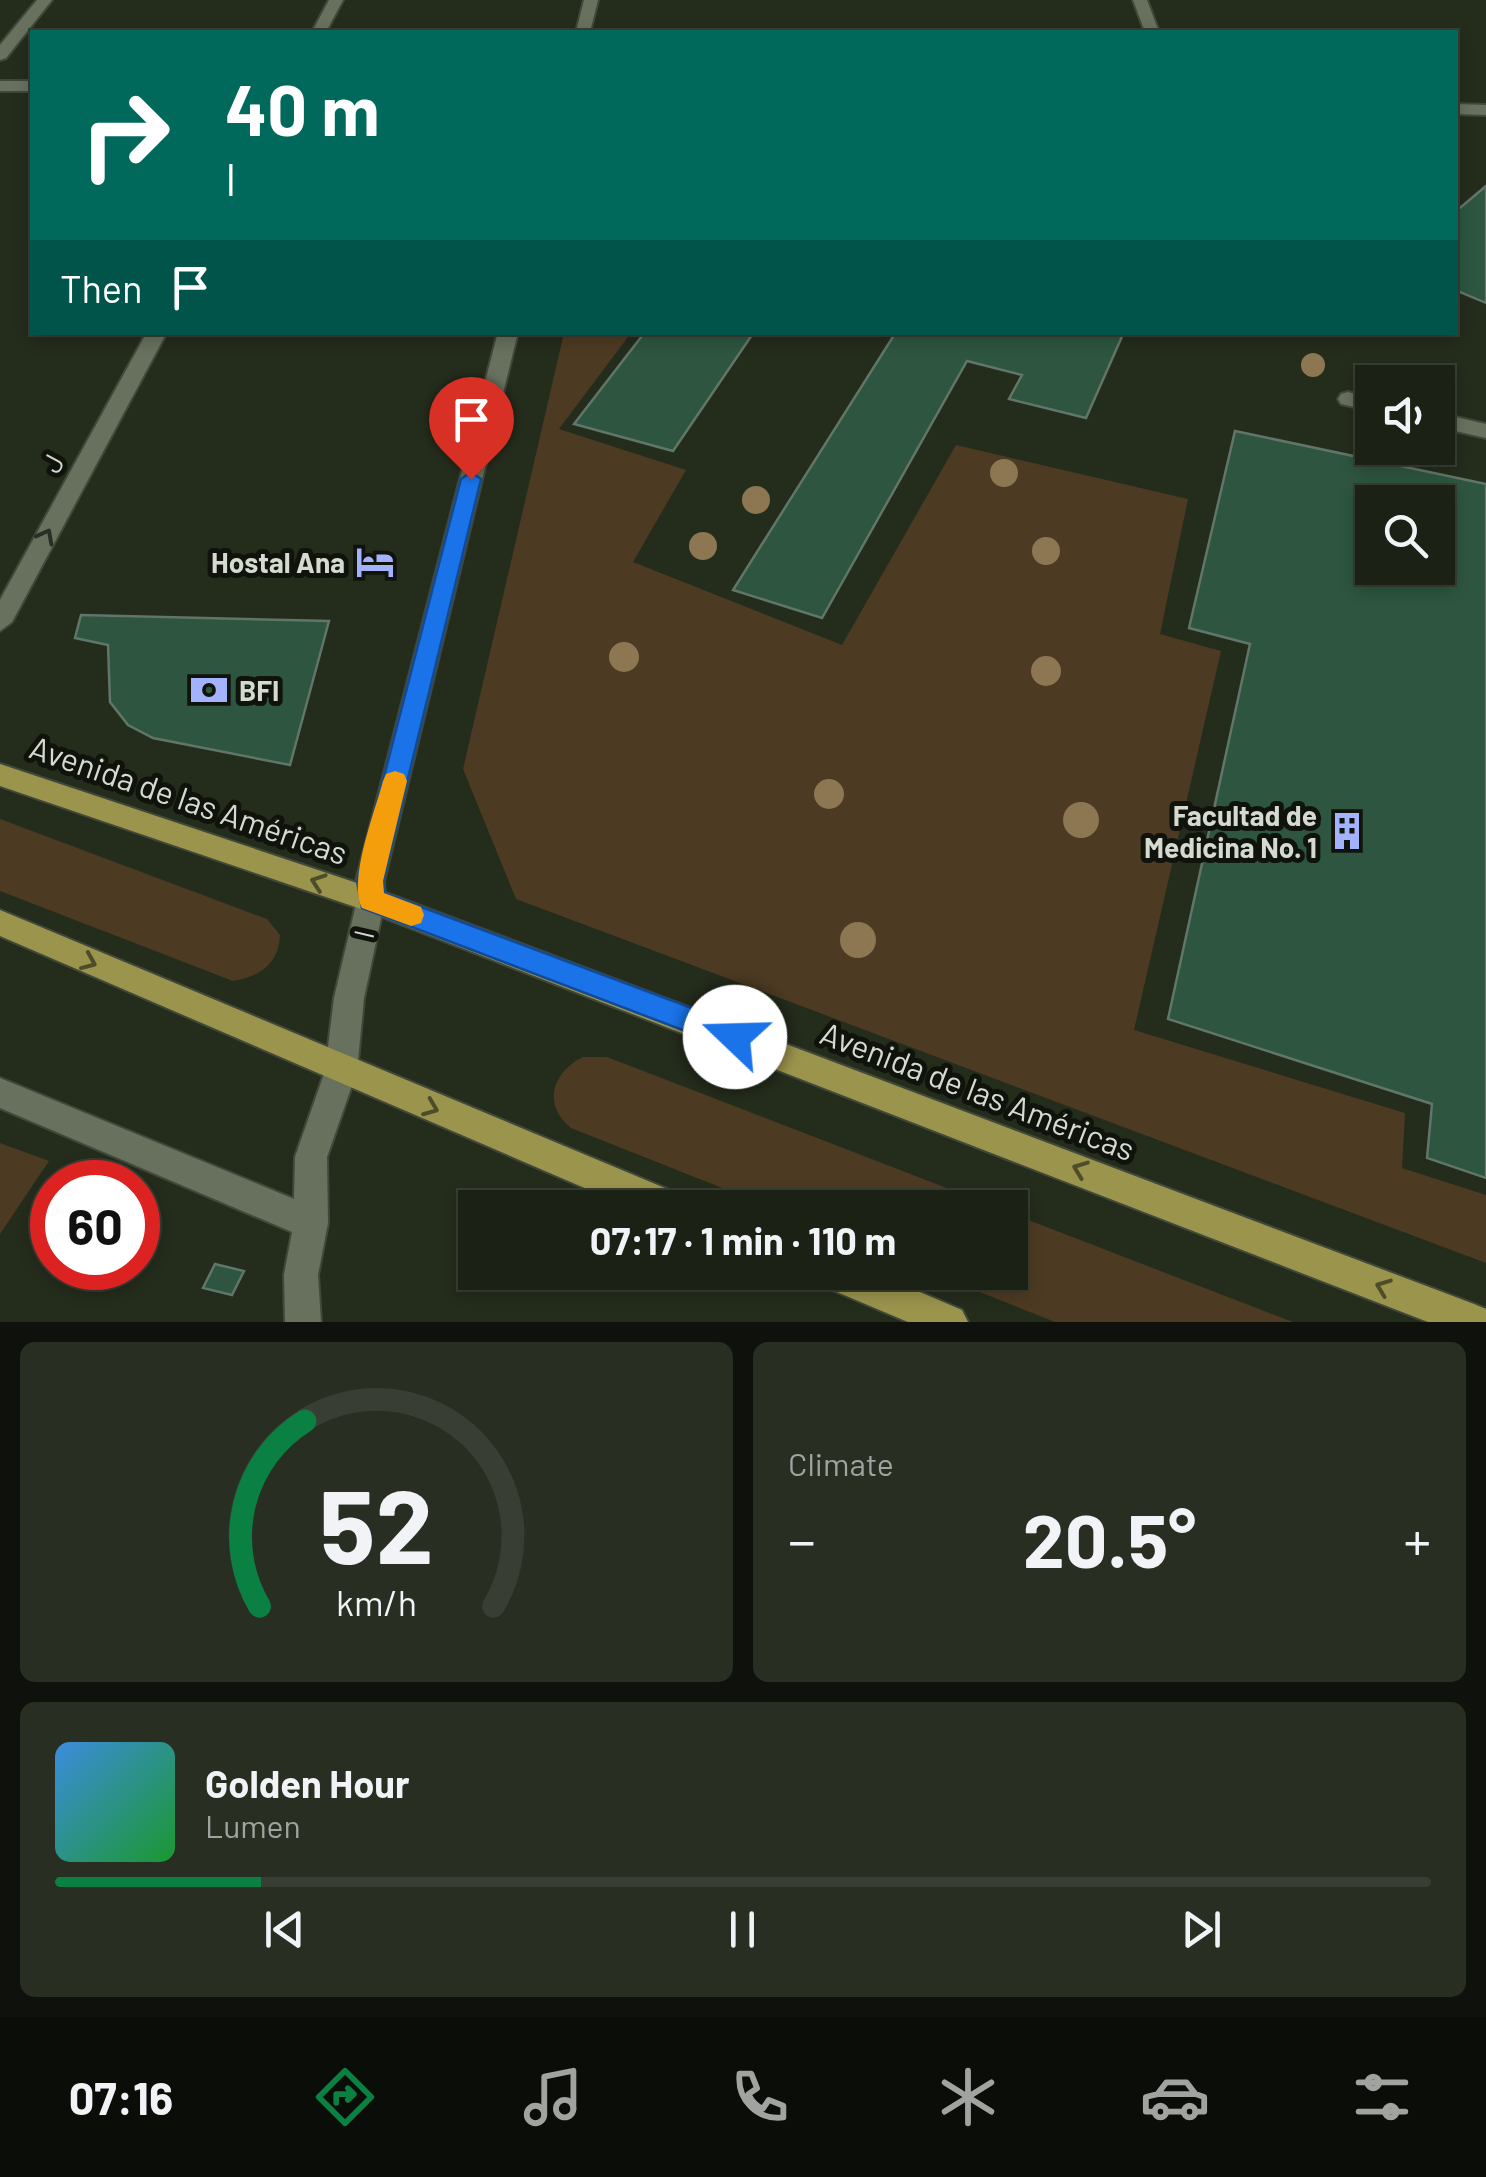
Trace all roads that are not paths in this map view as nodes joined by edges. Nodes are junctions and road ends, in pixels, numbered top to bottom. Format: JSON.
{"nodes":[{"id":1,"x":45,"y":0,"type":"edge"},
{"id":2,"x":336,"y":0,"type":"edge"},
{"id":3,"x":590,"y":0,"type":"edge"},
{"id":4,"x":1140,"y":0,"type":"edge"},
{"id":5,"x":320,"y":30,"type":"edge"},
{"id":6,"x":582,"y":30,"type":"edge"},
{"id":7,"x":1151,"y":30,"type":"edge"},
{"id":8,"x":0,"y":56,"type":"edge"},
{"id":9,"x":0,"y":86,"type":"edge"},
{"id":10,"x":30,"y":86,"type":"edge"},
{"id":11,"x":1458,"y":109,"type":"edge"},
{"id":12,"x":1486,"y":110,"type":"edge"},
{"id":13,"x":155,"y":335,"type":"edge"},
{"id":14,"x":507,"y":335,"type":"edge"},
{"id":15,"x":1348,"y":399,"type":"dead end"},
{"id":16,"x":1355,"y":401,"type":"edge"},
{"id":17,"x":1455,"y":424,"type":"edge"},
{"id":18,"x":1486,"y":431,"type":"edge"},
{"id":19,"x":0,"y":622,"type":"edge"},
{"id":20,"x":0,"y":775,"type":"edge"},
{"id":21,"x":371,"y":900,"type":"junction"},
{"id":22,"x":0,"y":923,"type":"edge"},
{"id":23,"x":341,"y":1071,"type":"junction"},
{"id":24,"x":0,"y":1092,"type":"edge"},
{"id":25,"x":629,"y":1190,"type":"edge"},
{"id":26,"x":311,"y":1223,"type":"junction"},
{"id":27,"x":873,"y":1290,"type":"edge"},
{"id":28,"x":302,"y":1322,"type":"edge"},
{"id":29,"x":950,"y":1322,"type":"edge"},
{"id":30,"x":1474,"y":1322,"type":"edge"}],
"edges":[{"from":1,"to":8,"type":"street"},
{"from":2,"to":5,"type":"street"},
{"from":3,"to":6,"type":"street"},
{"from":4,"to":7,"type":"street"},
{"from":9,"to":10,"type":"street"},
{"from":11,"to":12,"type":"street"},
{"from":19,"to":13,"type":"street","name":"J","one_way":true},
{"from":14,"to":21,"type":"street","name":"I"},
{"from":15,"to":16,"type":"street"},
{"from":17,"to":18,"type":"street"},
{"from":21,"to":20,"type":"main road","name":"Avenida de las Américas","one_way":true},
{"from":21,"to":23,"type":"street","name":"I"},
{"from":30,"to":21,"type":"main road","name":"Avenida de las Américas","one_way":true},
{"from":22,"to":23,"type":"main road","one_way":true},
{"from":23,"to":25,"type":"main road","one_way":true},
{"from":23,"to":26,"type":"street","name":"I"},
{"from":24,"to":26,"type":"street"},
{"from":26,"to":28,"type":"street","name":"I"},
{"from":27,"to":29,"type":"main road"}]}
